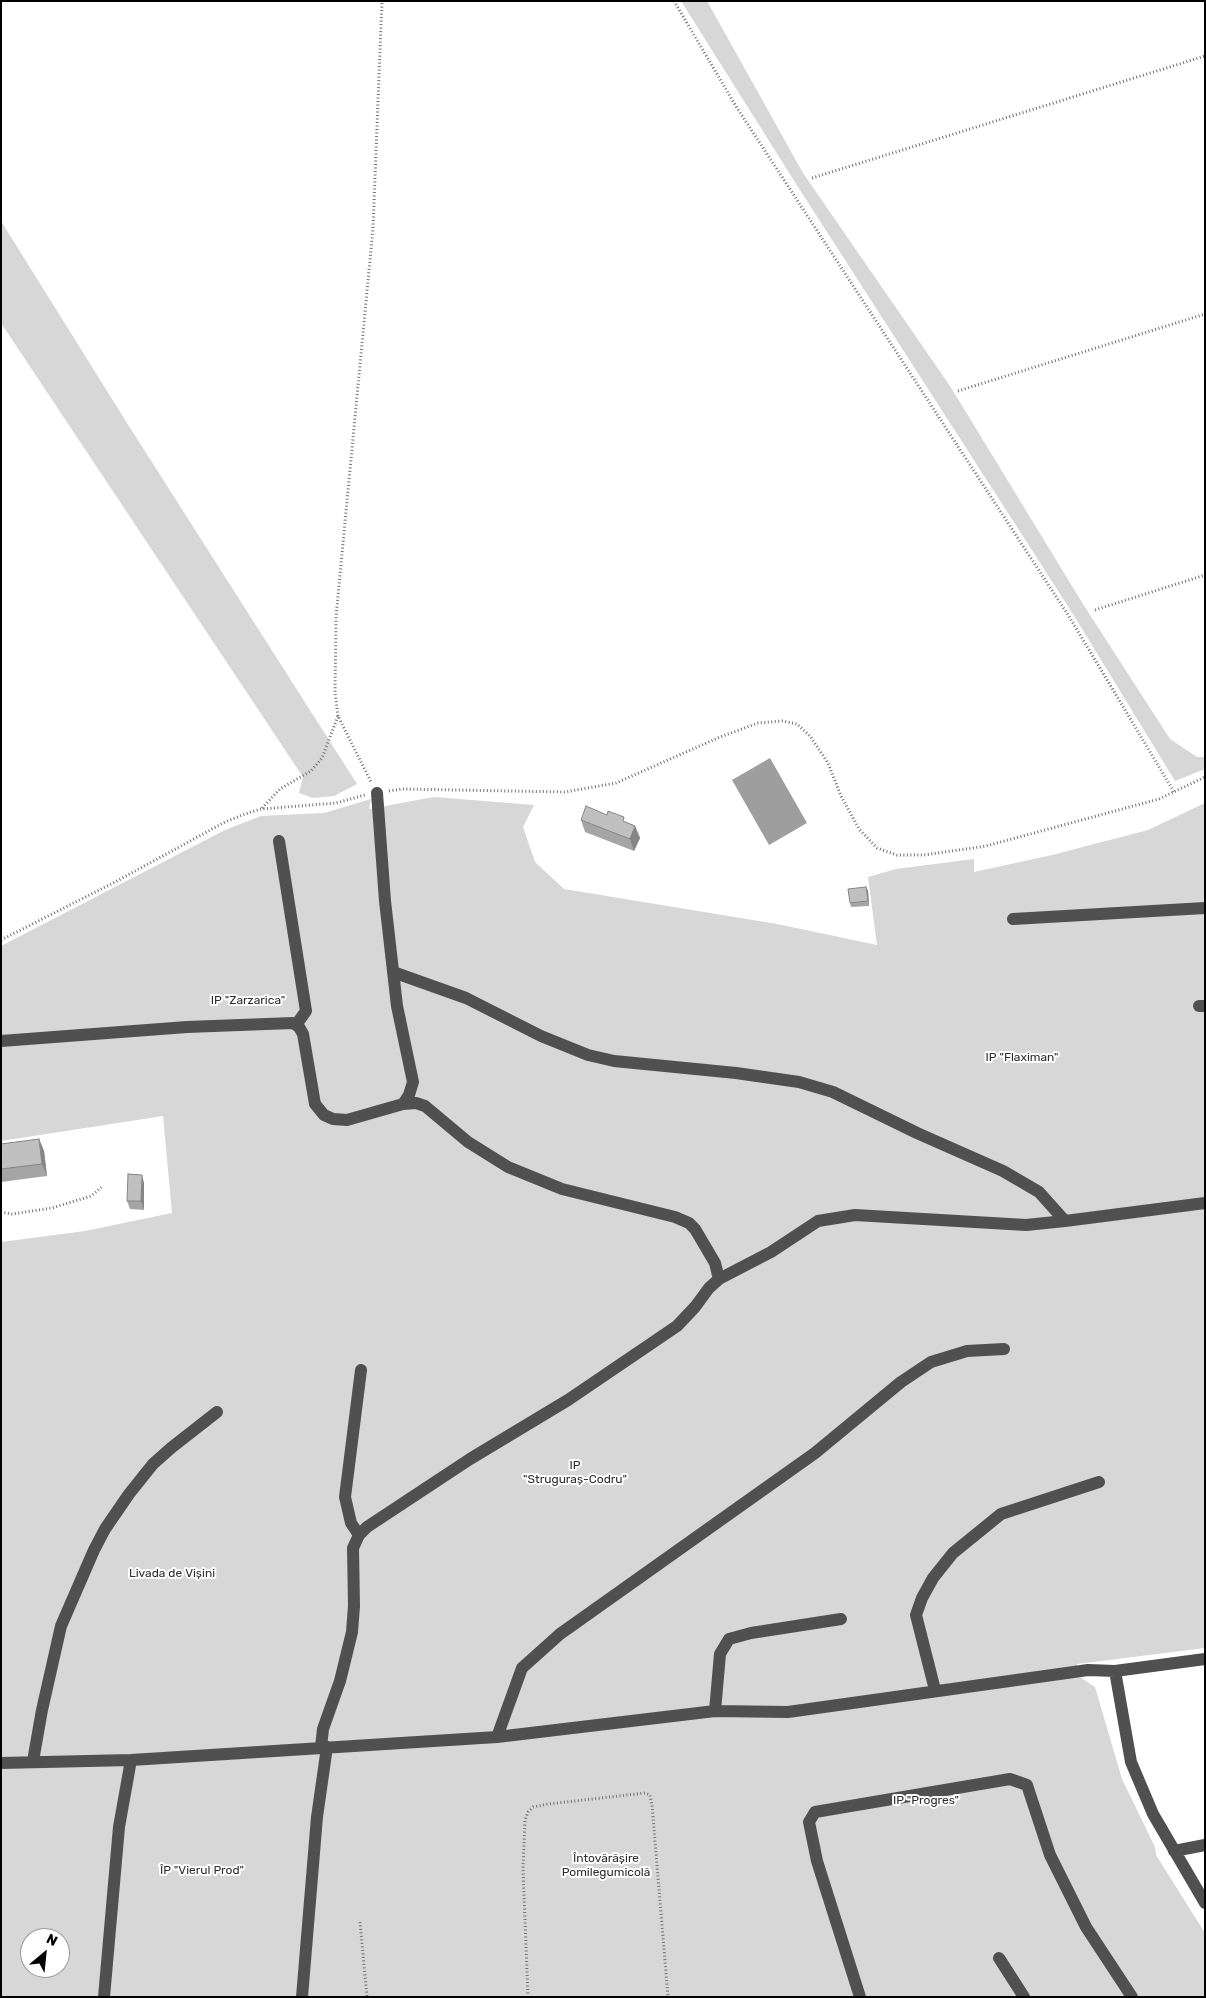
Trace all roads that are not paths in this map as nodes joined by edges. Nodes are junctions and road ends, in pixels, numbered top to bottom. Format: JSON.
{"nodes":[{"id":1,"x":377,"y":793,"type":"road end"},
{"id":2,"x":279,"y":842,"type":"dead end"},
{"id":3,"x":1205,"y":908,"type":"edge"},
{"id":4,"x":1013,"y":919,"type":"dead end"},
{"id":5,"x":393,"y":972,"type":"junction"},
{"id":6,"x":296,"y":1024,"type":"junction"},
{"id":7,"x":1,"y":1041,"type":"edge"},
{"id":8,"x":404,"y":1104,"type":"junction"},
{"id":9,"x":1205,"y":1203,"type":"edge"},
{"id":10,"x":1065,"y":1221,"type":"junction"},
{"id":11,"x":719,"y":1279,"type":"junction"},
{"id":12,"x":1004,"y":1349,"type":"dead end"},
{"id":13,"x":361,"y":1370,"type":"dead end"},
{"id":14,"x":217,"y":1412,"type":"dead end"},
{"id":15,"x":1099,"y":1482,"type":"dead end"},
{"id":16,"x":359,"y":1535,"type":"junction"},
{"id":17,"x":841,"y":1620,"type":"dead end"},
{"id":18,"x":1205,"y":1660,"type":"edge"},
{"id":19,"x":1115,"y":1671,"type":"junction"},
{"id":20,"x":935,"y":1690,"type":"junction"},
{"id":21,"x":715,"y":1712,"type":"junction"},
{"id":22,"x":497,"y":1737,"type":"junction"},
{"id":23,"x":324,"y":1747,"type":"junction"},
{"id":24,"x":131,"y":1760,"type":"junction"},
{"id":25,"x":33,"y":1761,"type":"junction"},
{"id":26,"x":1,"y":1763,"type":"edge"},
{"id":27,"x":1205,"y":1845,"type":"edge"},
{"id":28,"x":1174,"y":1851,"type":"junction"},
{"id":29,"x":1205,"y":1903,"type":"edge"},
{"id":30,"x":999,"y":1958,"type":"dead end"},
{"id":31,"x":104,"y":1997,"type":"edge"},
{"id":32,"x":302,"y":1997,"type":"edge"},
{"id":33,"x":860,"y":1997,"type":"edge"},
{"id":34,"x":1024,"y":1997,"type":"edge"},
{"id":35,"x":1132,"y":1997,"type":"edge"}],
"edges":[{"from":1,"to":5,"type":"street"},
{"from":2,"to":6,"type":"street"},
{"from":3,"to":4,"type":"street"},
{"from":5,"to":8,"type":"street"},
{"from":5,"to":10,"type":"street"},
{"from":6,"to":7,"type":"street"},
{"from":6,"to":8,"type":"street"},
{"from":8,"to":11,"type":"street"},
{"from":9,"to":10,"type":"street"},
{"from":10,"to":11,"type":"street"},
{"from":11,"to":16,"type":"street"},
{"from":12,"to":22,"type":"street"},
{"from":13,"to":16,"type":"street"},
{"from":14,"to":25,"type":"street"},
{"from":15,"to":20,"type":"street"},
{"from":16,"to":23,"type":"street"},
{"from":17,"to":21,"type":"street"},
{"from":18,"to":19,"type":"street"},
{"from":19,"to":20,"type":"street"},
{"from":19,"to":28,"type":"street"},
{"from":20,"to":21,"type":"street"},
{"from":21,"to":22,"type":"street"},
{"from":22,"to":23,"type":"street"},
{"from":23,"to":24,"type":"street"},
{"from":23,"to":32,"type":"street"},
{"from":24,"to":25,"type":"street"},
{"from":24,"to":31,"type":"street"},
{"from":25,"to":26,"type":"street"},
{"from":27,"to":28,"type":"street"},
{"from":28,"to":29,"type":"street"},
{"from":30,"to":34,"type":"street"},
{"from":33,"to":35,"type":"street"}]}
